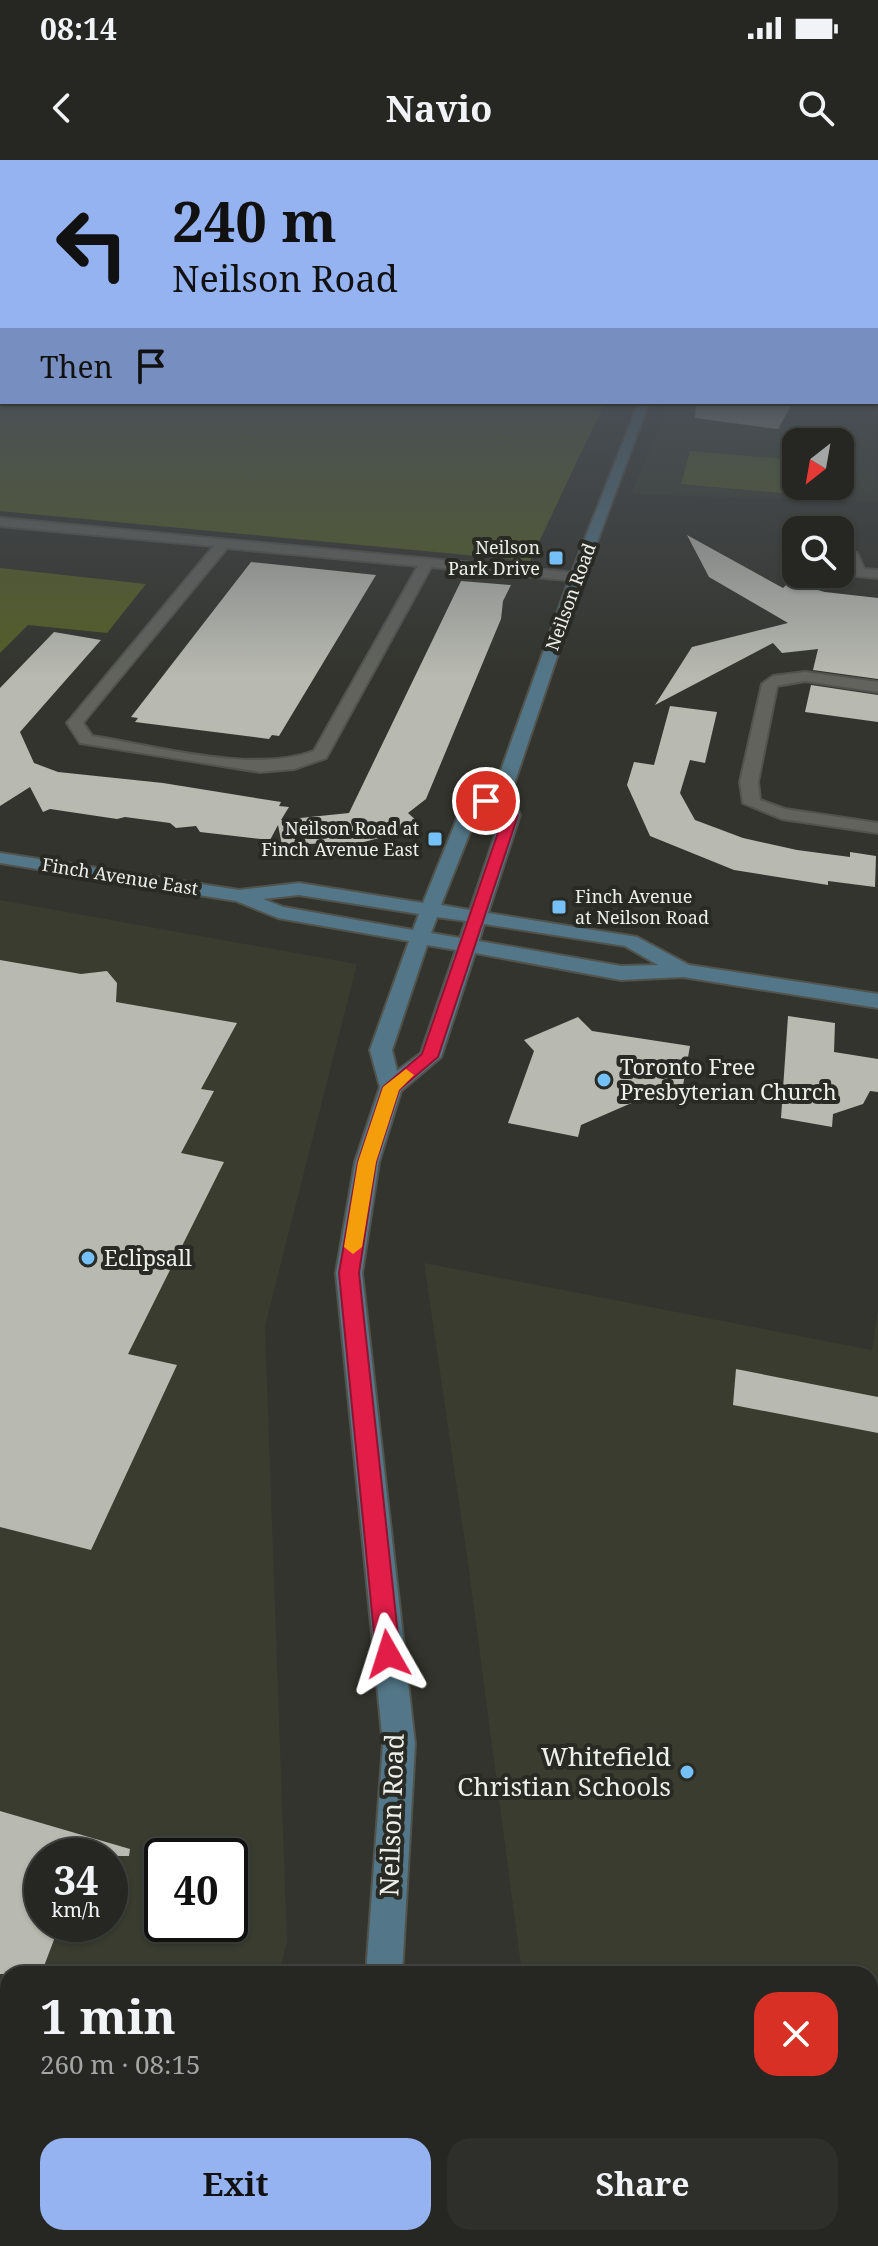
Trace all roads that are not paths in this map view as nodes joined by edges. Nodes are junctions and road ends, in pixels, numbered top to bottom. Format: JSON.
{"nodes":[{"id":1,"x":613,"y":482,"type":"edge"},
{"id":2,"x":0,"y":522,"type":"edge"},
{"id":3,"x":223,"y":544,"type":"junction"},
{"id":4,"x":854,"y":561,"type":"edge"},
{"id":5,"x":427,"y":562,"type":"junction"},
{"id":6,"x":854,"y":571,"type":"edge"},
{"id":7,"x":858,"y":571,"type":"junction"},
{"id":8,"x":878,"y":574,"type":"edge"},
{"id":9,"x":577,"y":577,"type":"junction"},
{"id":10,"x":878,"y":687,"type":"edge"},
{"id":11,"x":502,"y":793,"type":"junction"},
{"id":12,"x":878,"y":828,"type":"edge"},
{"id":13,"x":0,"y":858,"type":"edge"},
{"id":14,"x":240,"y":896,"type":"junction"},
{"id":15,"x":430,"y":909,"type":"junction"},
{"id":16,"x":475,"y":917,"type":"junction"},
{"id":17,"x":420,"y":938,"type":"junction"},
{"id":18,"x":465,"y":946,"type":"junction"},
{"id":19,"x":683,"y":971,"type":"junction"},
{"id":20,"x":878,"y":1001,"type":"edge"},
{"id":21,"x":391,"y":1087,"type":"junction"},
{"id":22,"x":385,"y":1966,"type":"edge"}],
"edges":[{"from":1,"to":9,"type":"main road","name":"Neilson Road"},
{"from":2,"to":3,"type":"street"},
{"from":3,"to":5,"type":"street"},
{"from":3,"to":5,"type":"street"},
{"from":4,"to":7,"type":"street"},
{"from":5,"to":9,"type":"street"},
{"from":6,"to":7,"type":"street"},
{"from":7,"to":8,"type":"street"},
{"from":9,"to":11,"type":"main road","name":"Neilson Road"},
{"from":10,"to":12,"type":"street"},
{"from":11,"to":15,"type":"main road"},
{"from":11,"to":16,"type":"main road","name":"Neilson Road"},
{"from":13,"to":14,"type":"main road","name":"Finch Avenue East"},
{"from":14,"to":15,"type":"main road","name":"Finch Avenue East"},
{"from":14,"to":17,"type":"main road","name":"Finch Avenue East"},
{"from":15,"to":16,"type":"main road","name":"Finch Avenue East"},
{"from":15,"to":17,"type":"main road"},
{"from":16,"to":18,"type":"main road","name":"Neilson Road"},
{"from":16,"to":19,"type":"main road","name":"Finch Avenue East"},
{"from":17,"to":18,"type":"main road","name":"Finch Avenue East"},
{"from":17,"to":21,"type":"main road"},
{"from":18,"to":19,"type":"main road","name":"Finch Avenue East"},
{"from":18,"to":21,"type":"main road","name":"Neilson Road"},
{"from":19,"to":20,"type":"main road","name":"Finch Avenue East"},
{"from":21,"to":22,"type":"main road","name":"Neilson Road"}]}
